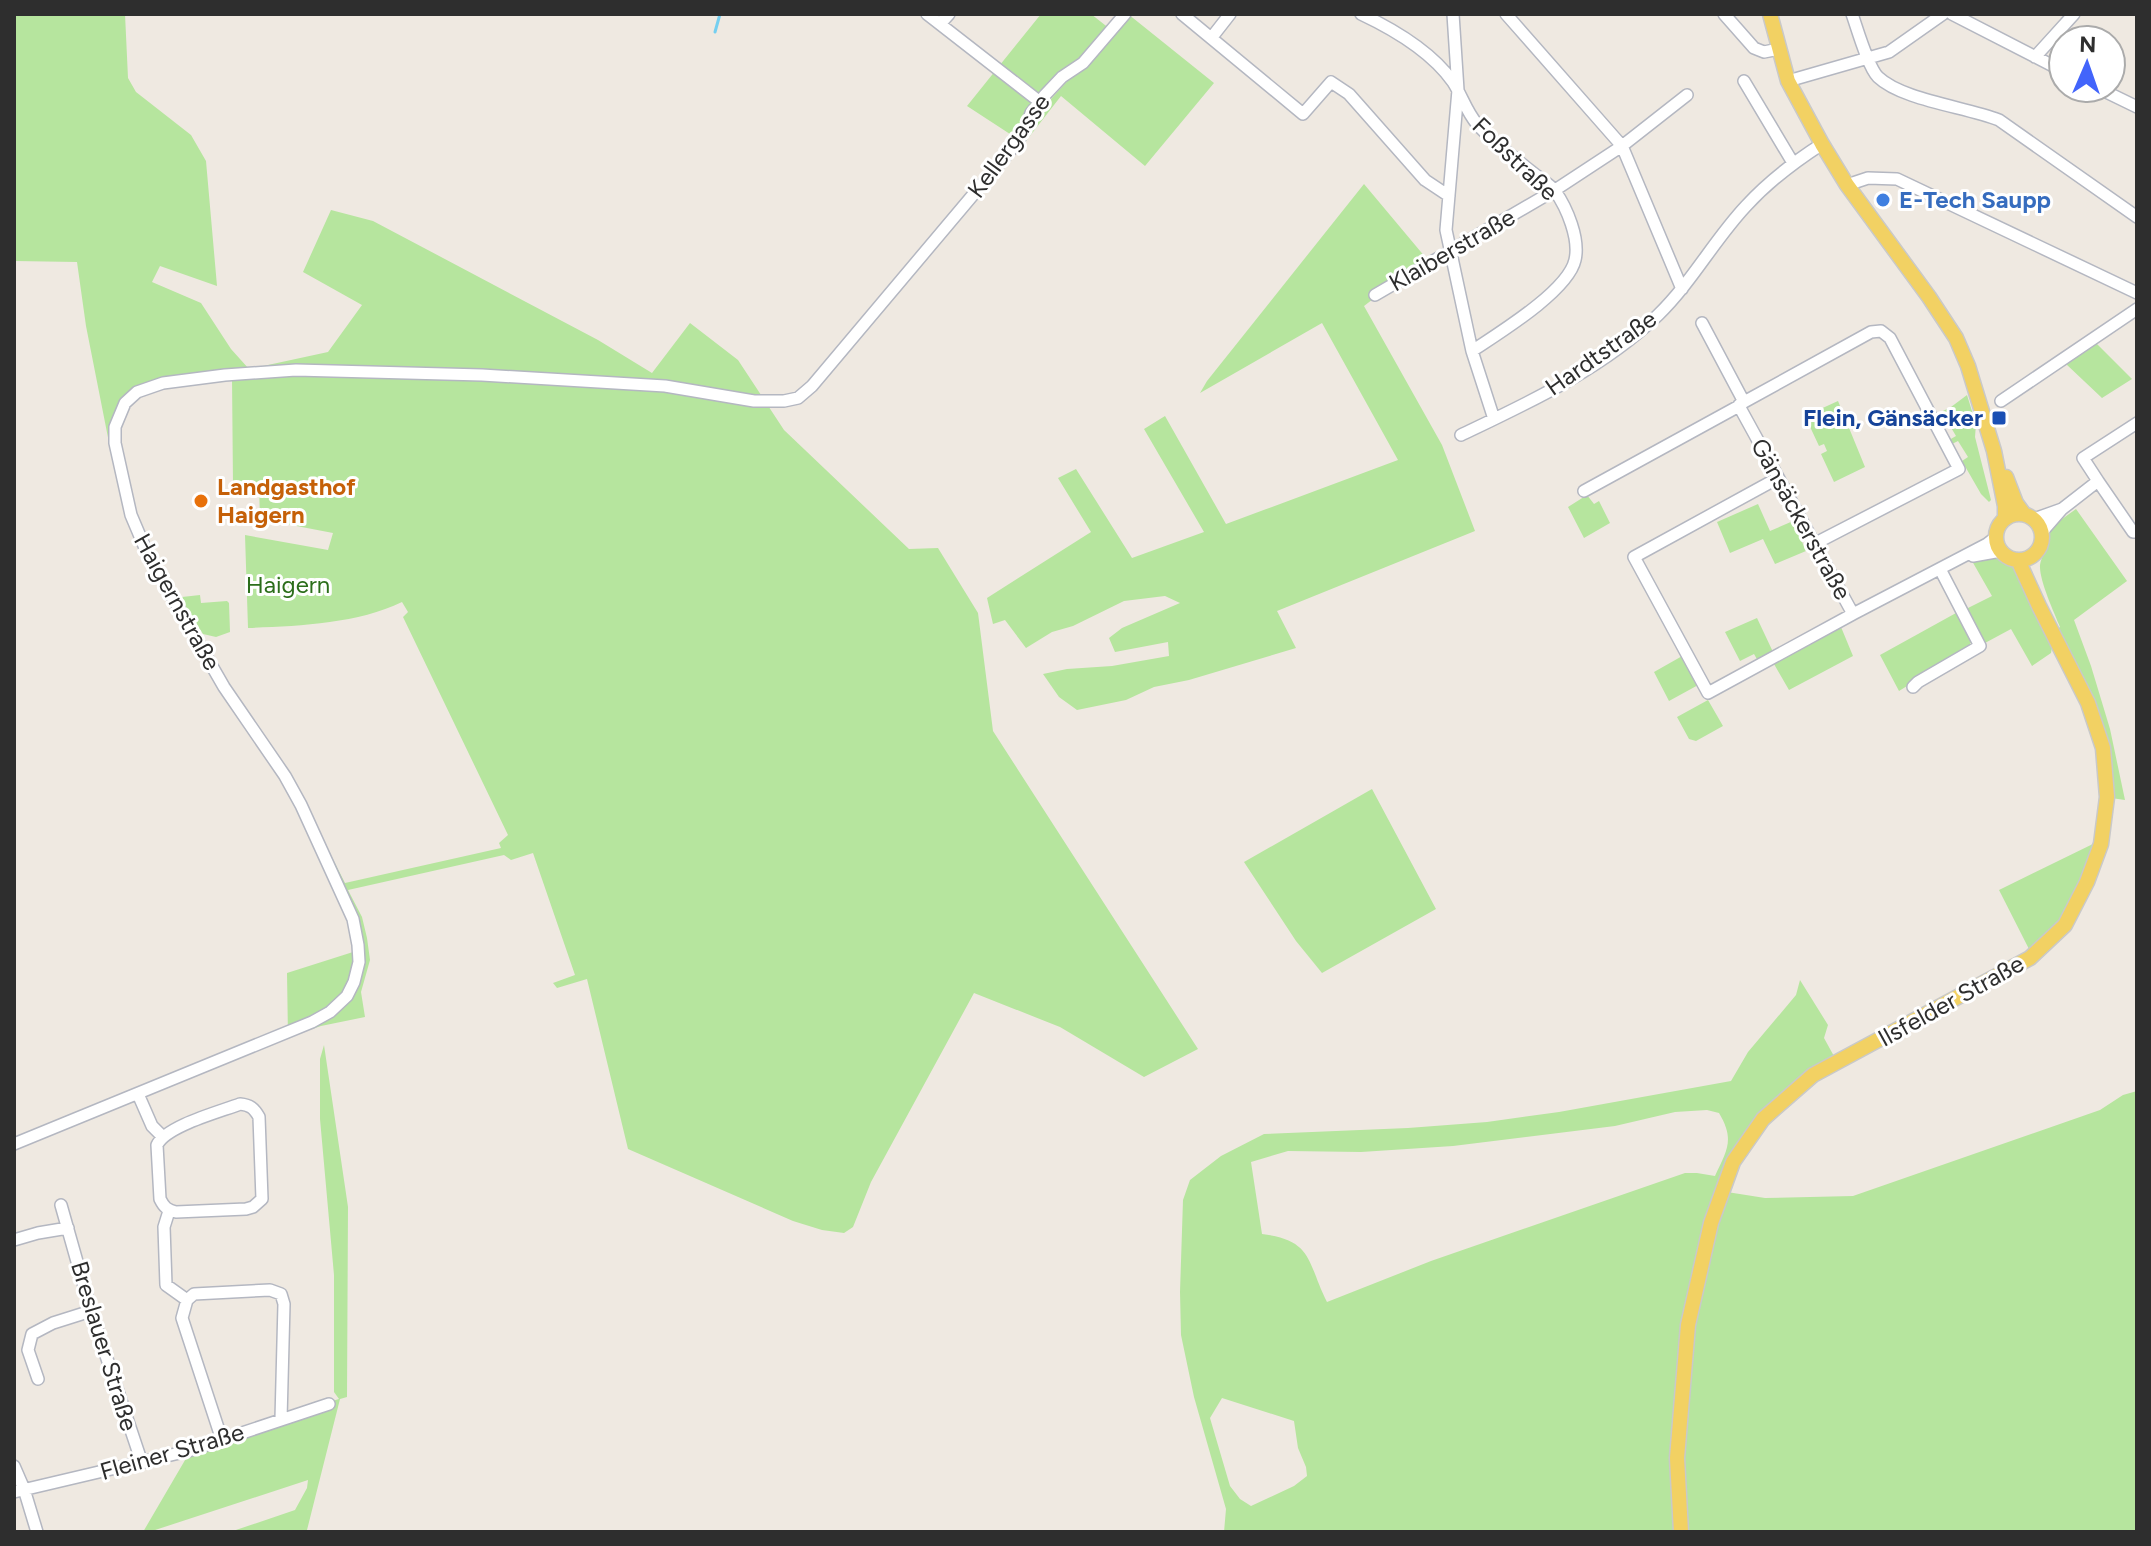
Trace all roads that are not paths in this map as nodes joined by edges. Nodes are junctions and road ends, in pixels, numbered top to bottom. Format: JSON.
{"nodes":[{"id":1,"x":927,"y":14,"type":"edge"},
{"id":2,"x":949,"y":14,"type":"edge"},
{"id":3,"x":1125,"y":14,"type":"edge"},
{"id":4,"x":1182,"y":14,"type":"edge"},
{"id":5,"x":1230,"y":14,"type":"edge"},
{"id":6,"x":1361,"y":14,"type":"edge"},
{"id":7,"x":1453,"y":14,"type":"edge"},
{"id":8,"x":1506,"y":14,"type":"edge"},
{"id":9,"x":1724,"y":14,"type":"edge"},
{"id":10,"x":1770,"y":14,"type":"edge"},
{"id":11,"x":1852,"y":14,"type":"edge"},
{"id":12,"x":1943,"y":14,"type":"edge"},
{"id":13,"x":1952,"y":14,"type":"edge"},
{"id":14,"x":2070,"y":15,"type":"edge"},
{"id":15,"x":940,"y":24,"type":"junction"},
{"id":16,"x":1212,"y":37,"type":"junction"},
{"id":17,"x":1779,"y":49,"type":"junction"},
{"id":18,"x":2035,"y":57,"type":"junction"},
{"id":19,"x":1868,"y":59,"type":"junction"},
{"id":20,"x":2047,"y":63,"type":"edge"},
{"id":21,"x":1744,"y":81,"type":"dead end"},
{"id":22,"x":1788,"y":81,"type":"junction"},
{"id":23,"x":1458,"y":90,"type":"junction"},
{"id":24,"x":1687,"y":95,"type":"dead end"},
{"id":25,"x":1040,"y":102,"type":"junction"},
{"id":26,"x":1822,"y":144,"type":"junction"},
{"id":27,"x":1622,"y":146,"type":"junction"},
{"id":28,"x":1793,"y":163,"type":"junction"},
{"id":29,"x":1847,"y":185,"type":"junction"},
{"id":30,"x":1555,"y":190,"type":"junction"},
{"id":31,"x":1449,"y":196,"type":"junction"},
{"id":32,"x":2137,"y":217,"type":"edge"},
{"id":33,"x":1450,"y":251,"type":"junction"},
{"id":34,"x":900,"y":284,"type":"joint"},
{"id":35,"x":1682,"y":289,"type":"junction"},
{"id":36,"x":2137,"y":293,"type":"edge"},
{"id":37,"x":1375,"y":295,"type":"dead end"},
{"id":38,"x":2137,"y":309,"type":"edge"},
{"id":39,"x":1702,"y":323,"type":"dead end"},
{"id":40,"x":1472,"y":351,"type":"junction"},
{"id":41,"x":2001,"y":401,"type":"dead end"},
{"id":42,"x":1742,"y":404,"type":"junction"},
{"id":43,"x":1494,"y":419,"type":"junction"},
{"id":44,"x":2137,"y":423,"type":"edge"},
{"id":45,"x":1461,"y":435,"type":"dead end"},
{"id":46,"x":1994,"y":451,"type":"junction"},
{"id":47,"x":1778,"y":478,"type":"junction"},
{"id":48,"x":2098,"y":481,"type":"junction"},
{"id":49,"x":1584,"y":491,"type":"dead end"},
{"id":50,"x":2062,"y":509,"type":"junction"},
{"id":51,"x":2029,"y":516,"type":"junction"},
{"id":52,"x":2005,"y":518,"type":"junction"},
{"id":53,"x":2042,"y":532,"type":"junction"},
{"id":54,"x":2137,"y":532,"type":"edge"},
{"id":55,"x":1814,"y":544,"type":"junction"},
{"id":56,"x":1998,"y":544,"type":"junction"},
{"id":57,"x":2026,"y":558,"type":"junction"},
{"id":58,"x":1940,"y":569,"type":"junction"},
{"id":59,"x":1853,"y":614,"type":"junction"},
{"id":60,"x":1913,"y":687,"type":"dead end"},
{"id":61,"x":138,"y":1094,"type":"junction"},
{"id":62,"x":162,"y":1136,"type":"junction"},
{"id":63,"x":14,"y":1144,"type":"edge"},
{"id":64,"x":61,"y":1205,"type":"dead end"},
{"id":65,"x":169,"y":1211,"type":"junction"},
{"id":66,"x":68,"y":1228,"type":"junction"},
{"id":67,"x":14,"y":1240,"type":"edge"},
{"id":68,"x":187,"y":1300,"type":"junction"},
{"id":69,"x":91,"y":1311,"type":"junction"},
{"id":70,"x":38,"y":1379,"type":"dead end"},
{"id":71,"x":329,"y":1404,"type":"dead end"},
{"id":72,"x":281,"y":1419,"type":"junction"},
{"id":73,"x":222,"y":1440,"type":"junction"},
{"id":74,"x":142,"y":1463,"type":"junction"},
{"id":75,"x":14,"y":1466,"type":"edge"},
{"id":76,"x":19,"y":1490,"type":"edge"},
{"id":77,"x":37,"y":1532,"type":"edge"},
{"id":78,"x":1681,"y":1532,"type":"edge"}],
"edges":[{"from":1,"to":15,"type":"street"},
{"from":2,"to":15,"type":"street"},
{"from":3,"to":25,"type":"street","name":"Kellergasse"},
{"from":4,"to":16,"type":"street"},
{"from":5,"to":16,"type":"street"},
{"from":6,"to":23,"type":"street","name":"Foßstraße"},
{"from":7,"to":23,"type":"street"},
{"from":8,"to":27,"type":"street"},
{"from":9,"to":17,"type":"street"},
{"from":10,"to":17,"type":"main road"},
{"from":11,"to":19,"type":"street"},
{"from":12,"to":19,"type":"street"},
{"from":13,"to":18,"type":"street"},
{"from":14,"to":18,"type":"street"},
{"from":15,"to":25,"type":"street"},
{"from":16,"to":31,"type":"street"},
{"from":17,"to":22,"type":"main road"},
{"from":18,"to":20,"type":"street"},
{"from":19,"to":22,"type":"street"},
{"from":19,"to":32,"type":"street"},
{"from":21,"to":28,"type":"street"},
{"from":22,"to":26,"type":"main road"},
{"from":23,"to":30,"type":"street","name":"Foßstraße"},
{"from":23,"to":31,"type":"street"},
{"from":24,"to":27,"type":"street","name":"Klaiberstraße"},
{"from":25,"to":34,"type":"street","name":"Kellergasse"},
{"from":26,"to":28,"type":"street","name":"Hardtstraße"},
{"from":26,"to":29,"type":"main road"},
{"from":27,"to":30,"type":"street","name":"Klaiberstraße"},
{"from":27,"to":35,"type":"street"},
{"from":28,"to":35,"type":"street","name":"Hardtstraße"},
{"from":29,"to":36,"type":"street"},
{"from":29,"to":46,"type":"main road"},
{"from":30,"to":33,"type":"street","name":"Klaiberstraße"},
{"from":30,"to":40,"type":"street","name":"Foßstraße"},
{"from":31,"to":33,"type":"street"},
{"from":33,"to":37,"type":"street","name":"Klaiberstraße"},
{"from":33,"to":40,"type":"street"},
{"from":34,"to":61,"type":"street","name":"Haigernstraße"},
{"from":35,"to":43,"type":"street","name":"Hardtstraße"},
{"from":38,"to":41,"type":"street"},
{"from":39,"to":42,"type":"street","name":"Gänsäckerstraße"},
{"from":40,"to":43,"type":"street"},
{"from":42,"to":47,"type":"street","name":"Gänsäckerstraße"},
{"from":42,"to":49,"type":"street"},
{"from":42,"to":55,"type":"street"},
{"from":43,"to":45,"type":"street","name":"Hardtstraße"},
{"from":44,"to":48,"type":"street"},
{"from":46,"to":51,"type":"main road"},
{"from":46,"to":52,"type":"main road"},
{"from":47,"to":55,"type":"street","name":"Gänsäckerstraße"},
{"from":47,"to":59,"type":"street"},
{"from":48,"to":50,"type":"street"},
{"from":48,"to":54,"type":"street"},
{"from":50,"to":51,"type":"street"},
{"from":50,"to":53,"type":"street"},
{"from":51,"to":52,"type":"main road"},
{"from":51,"to":53,"type":"main road"},
{"from":52,"to":56,"type":"main road"},
{"from":53,"to":57,"type":"main road"},
{"from":55,"to":59,"type":"street","name":"Gänsäckerstraße"},
{"from":56,"to":57,"type":"main road"},
{"from":56,"to":58,"type":"street","name":"Gänsäckerstraße"},
{"from":57,"to":78,"type":"main road","name":"Ilsfelder Straße"},
{"from":58,"to":59,"type":"street","name":"Gänsäckerstraße"},
{"from":58,"to":60,"type":"street"},
{"from":61,"to":62,"type":"street"},
{"from":61,"to":63,"type":"street","name":"Haigernstraße"},
{"from":62,"to":65,"type":"street"},
{"from":62,"to":65,"type":"street"},
{"from":64,"to":66,"type":"street","name":"Breslauer Straße"},
{"from":65,"to":68,"type":"street"},
{"from":66,"to":67,"type":"street","name":"Breslauer Straße"},
{"from":66,"to":69,"type":"street","name":"Breslauer Straße"},
{"from":68,"to":72,"type":"street"},
{"from":68,"to":73,"type":"street"},
{"from":69,"to":70,"type":"street"},
{"from":69,"to":74,"type":"street","name":"Breslauer Straße"},
{"from":71,"to":72,"type":"street","name":"Fleiner Straße"},
{"from":72,"to":73,"type":"street","name":"Fleiner Straße"},
{"from":73,"to":74,"type":"street","name":"Fleiner Straße"},
{"from":74,"to":76,"type":"street","name":"Fleiner Straße"},
{"from":75,"to":76,"type":"street"},
{"from":76,"to":77,"type":"street"}]}
